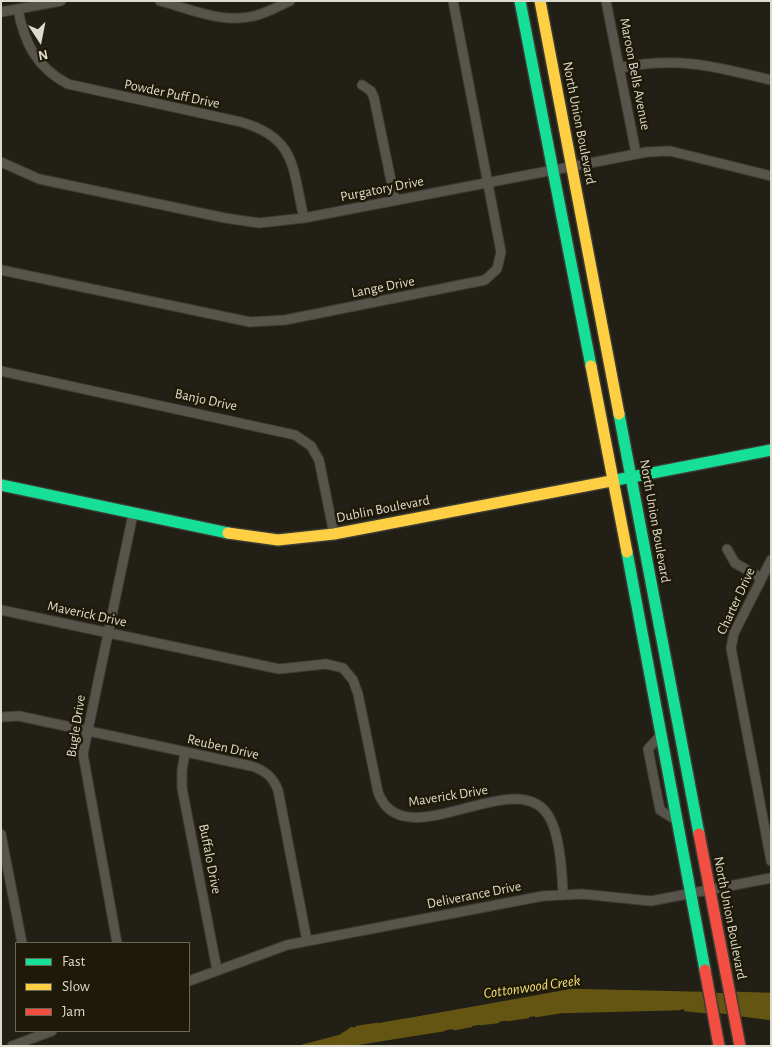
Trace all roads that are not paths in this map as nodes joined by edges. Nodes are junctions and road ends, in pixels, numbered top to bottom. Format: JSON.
{"nodes":[{"id":1,"x":61,"y":1,"type":"edge"},
{"id":2,"x":160,"y":1,"type":"edge"},
{"id":3,"x":290,"y":1,"type":"edge"},
{"id":4,"x":453,"y":1,"type":"edge"},
{"id":5,"x":520,"y":1,"type":"edge"},
{"id":6,"x":540,"y":1,"type":"edge"},
{"id":7,"x":606,"y":1,"type":"edge"},
{"id":8,"x":18,"y":9,"type":"junction"},
{"id":9,"x":1,"y":12,"type":"edge"},
{"id":10,"x":619,"y":68,"type":"junction"},
{"id":11,"x":771,"y":80,"type":"edge"},
{"id":12,"x":362,"y":85,"type":"dead end"},
{"id":13,"x":636,"y":153,"type":"junction"},
{"id":14,"x":1,"y":162,"type":"edge"},
{"id":15,"x":572,"y":166,"type":"junction"},
{"id":16,"x":553,"y":170,"type":"junction"},
{"id":17,"x":771,"y":176,"type":"edge"},
{"id":18,"x":488,"y":182,"type":"junction"},
{"id":19,"x":395,"y":200,"type":"junction"},
{"id":20,"x":304,"y":218,"type":"junction"},
{"id":21,"x":1,"y":270,"type":"edge"},
{"id":22,"x":1,"y":371,"type":"edge"},
{"id":23,"x":771,"y":450,"type":"edge"},
{"id":24,"x":632,"y":477,"type":"junction"},
{"id":25,"x":614,"y":481,"type":"junction"},
{"id":26,"x":1,"y":485,"type":"edge"},
{"id":27,"x":133,"y":514,"type":"junction"},
{"id":28,"x":334,"y":534,"type":"junction"},
{"id":29,"x":728,"y":549,"type":"dead end"},
{"id":30,"x":771,"y":560,"type":"edge"},
{"id":31,"x":761,"y":578,"type":"junction"},
{"id":32,"x":1,"y":610,"type":"edge"},
{"id":33,"x":110,"y":632,"type":"junction"},
{"id":34,"x":1,"y":717,"type":"edge"},
{"id":35,"x":87,"y":731,"type":"junction"},
{"id":36,"x":185,"y":752,"type":"junction"},
{"id":37,"x":1,"y":834,"type":"edge"},
{"id":38,"x":771,"y":861,"type":"edge"},
{"id":39,"x":771,"y":878,"type":"edge"},
{"id":40,"x":709,"y":890,"type":"junction"},
{"id":41,"x":691,"y":893,"type":"junction"},
{"id":42,"x":564,"y":894,"type":"junction"},
{"id":43,"x":306,"y":941,"type":"junction"},
{"id":44,"x":22,"y":942,"type":"edge"},
{"id":45,"x":117,"y":942,"type":"edge"},
{"id":46,"x":217,"y":970,"type":"junction"},
{"id":47,"x":190,"y":981,"type":"edge"},
{"id":48,"x":39,"y":1033,"type":"edge"},
{"id":49,"x":719,"y":1045,"type":"edge"},
{"id":50,"x":12,"y":1046,"type":"edge"},
{"id":51,"x":740,"y":1046,"type":"edge"}],
"edges":[{"from":1,"to":8,"type":"street"},
{"from":2,"to":3,"type":"street"},
{"from":4,"to":18,"type":"street","name":"Lange Drive"},
{"from":5,"to":16,"type":"main road"},
{"from":6,"to":15,"type":"main road","name":"North Union Boulevard"},
{"from":7,"to":10,"type":"street","name":"Maroon Bells Avenue"},
{"from":8,"to":9,"type":"street"},
{"from":8,"to":20,"type":"street","name":"Powder Puff Drive"},
{"from":10,"to":11,"type":"street"},
{"from":10,"to":13,"type":"street","name":"Maroon Bells Avenue"},
{"from":12,"to":19,"type":"street"},
{"from":13,"to":15,"type":"street","name":"Purgatory Drive"},
{"from":13,"to":17,"type":"street","name":"Purgatory Drive"},
{"from":14,"to":20,"type":"street","name":"Purgatory Drive"},
{"from":15,"to":16,"type":"street","name":"Purgatory Drive"},
{"from":15,"to":24,"type":"main road","name":"North Union Boulevard"},
{"from":16,"to":18,"type":"street","name":"Purgatory Drive"},
{"from":16,"to":25,"type":"main road"},
{"from":18,"to":19,"type":"street","name":"Purgatory Drive"},
{"from":18,"to":21,"type":"street","name":"Lange Drive"},
{"from":19,"to":20,"type":"street","name":"Purgatory Drive"},
{"from":22,"to":28,"type":"street","name":"Banjo Drive"},
{"from":23,"to":24,"type":"main road","name":"Dublin Boulevard"},
{"from":24,"to":25,"type":"main road","name":"Dublin Boulevard"},
{"from":24,"to":40,"type":"main road","name":"North Union Boulevard"},
{"from":25,"to":28,"type":"main road","name":"Dublin Boulevard"},
{"from":25,"to":41,"type":"main road"},
{"from":26,"to":27,"type":"main road","name":"Dublin Boulevard"},
{"from":27,"to":28,"type":"main road","name":"Dublin Boulevard"},
{"from":27,"to":33,"type":"street","name":"Bugle Drive"},
{"from":29,"to":31,"type":"street"},
{"from":30,"to":31,"type":"street","name":"Charter Drive"},
{"from":31,"to":38,"type":"street","name":"Charter Drive"},
{"from":32,"to":33,"type":"street","name":"Maverick Drive"},
{"from":33,"to":35,"type":"street","name":"Bugle Drive"},
{"from":33,"to":42,"type":"street","name":"Maverick Drive"},
{"from":34,"to":35,"type":"street","name":"Reuben Drive"},
{"from":35,"to":36,"type":"street","name":"Reuben Drive"},
{"from":35,"to":45,"type":"street","name":"Bugle Drive"},
{"from":36,"to":43,"type":"street","name":"Reuben Drive"},
{"from":36,"to":46,"type":"street","name":"Buffalo Drive"},
{"from":37,"to":44,"type":"street"},
{"from":39,"to":40,"type":"street","name":"Deliverance Drive"},
{"from":40,"to":41,"type":"street","name":"Deliverance Drive"},
{"from":40,"to":51,"type":"main road","name":"North Union Boulevard"},
{"from":41,"to":42,"type":"street","name":"Deliverance Drive"},
{"from":41,"to":49,"type":"main road"},
{"from":42,"to":43,"type":"street","name":"Deliverance Drive"},
{"from":43,"to":46,"type":"street","name":"Deliverance Drive"},
{"from":46,"to":47,"type":"street","name":"Deliverance Drive"},
{"from":48,"to":50,"type":"street"}]}
